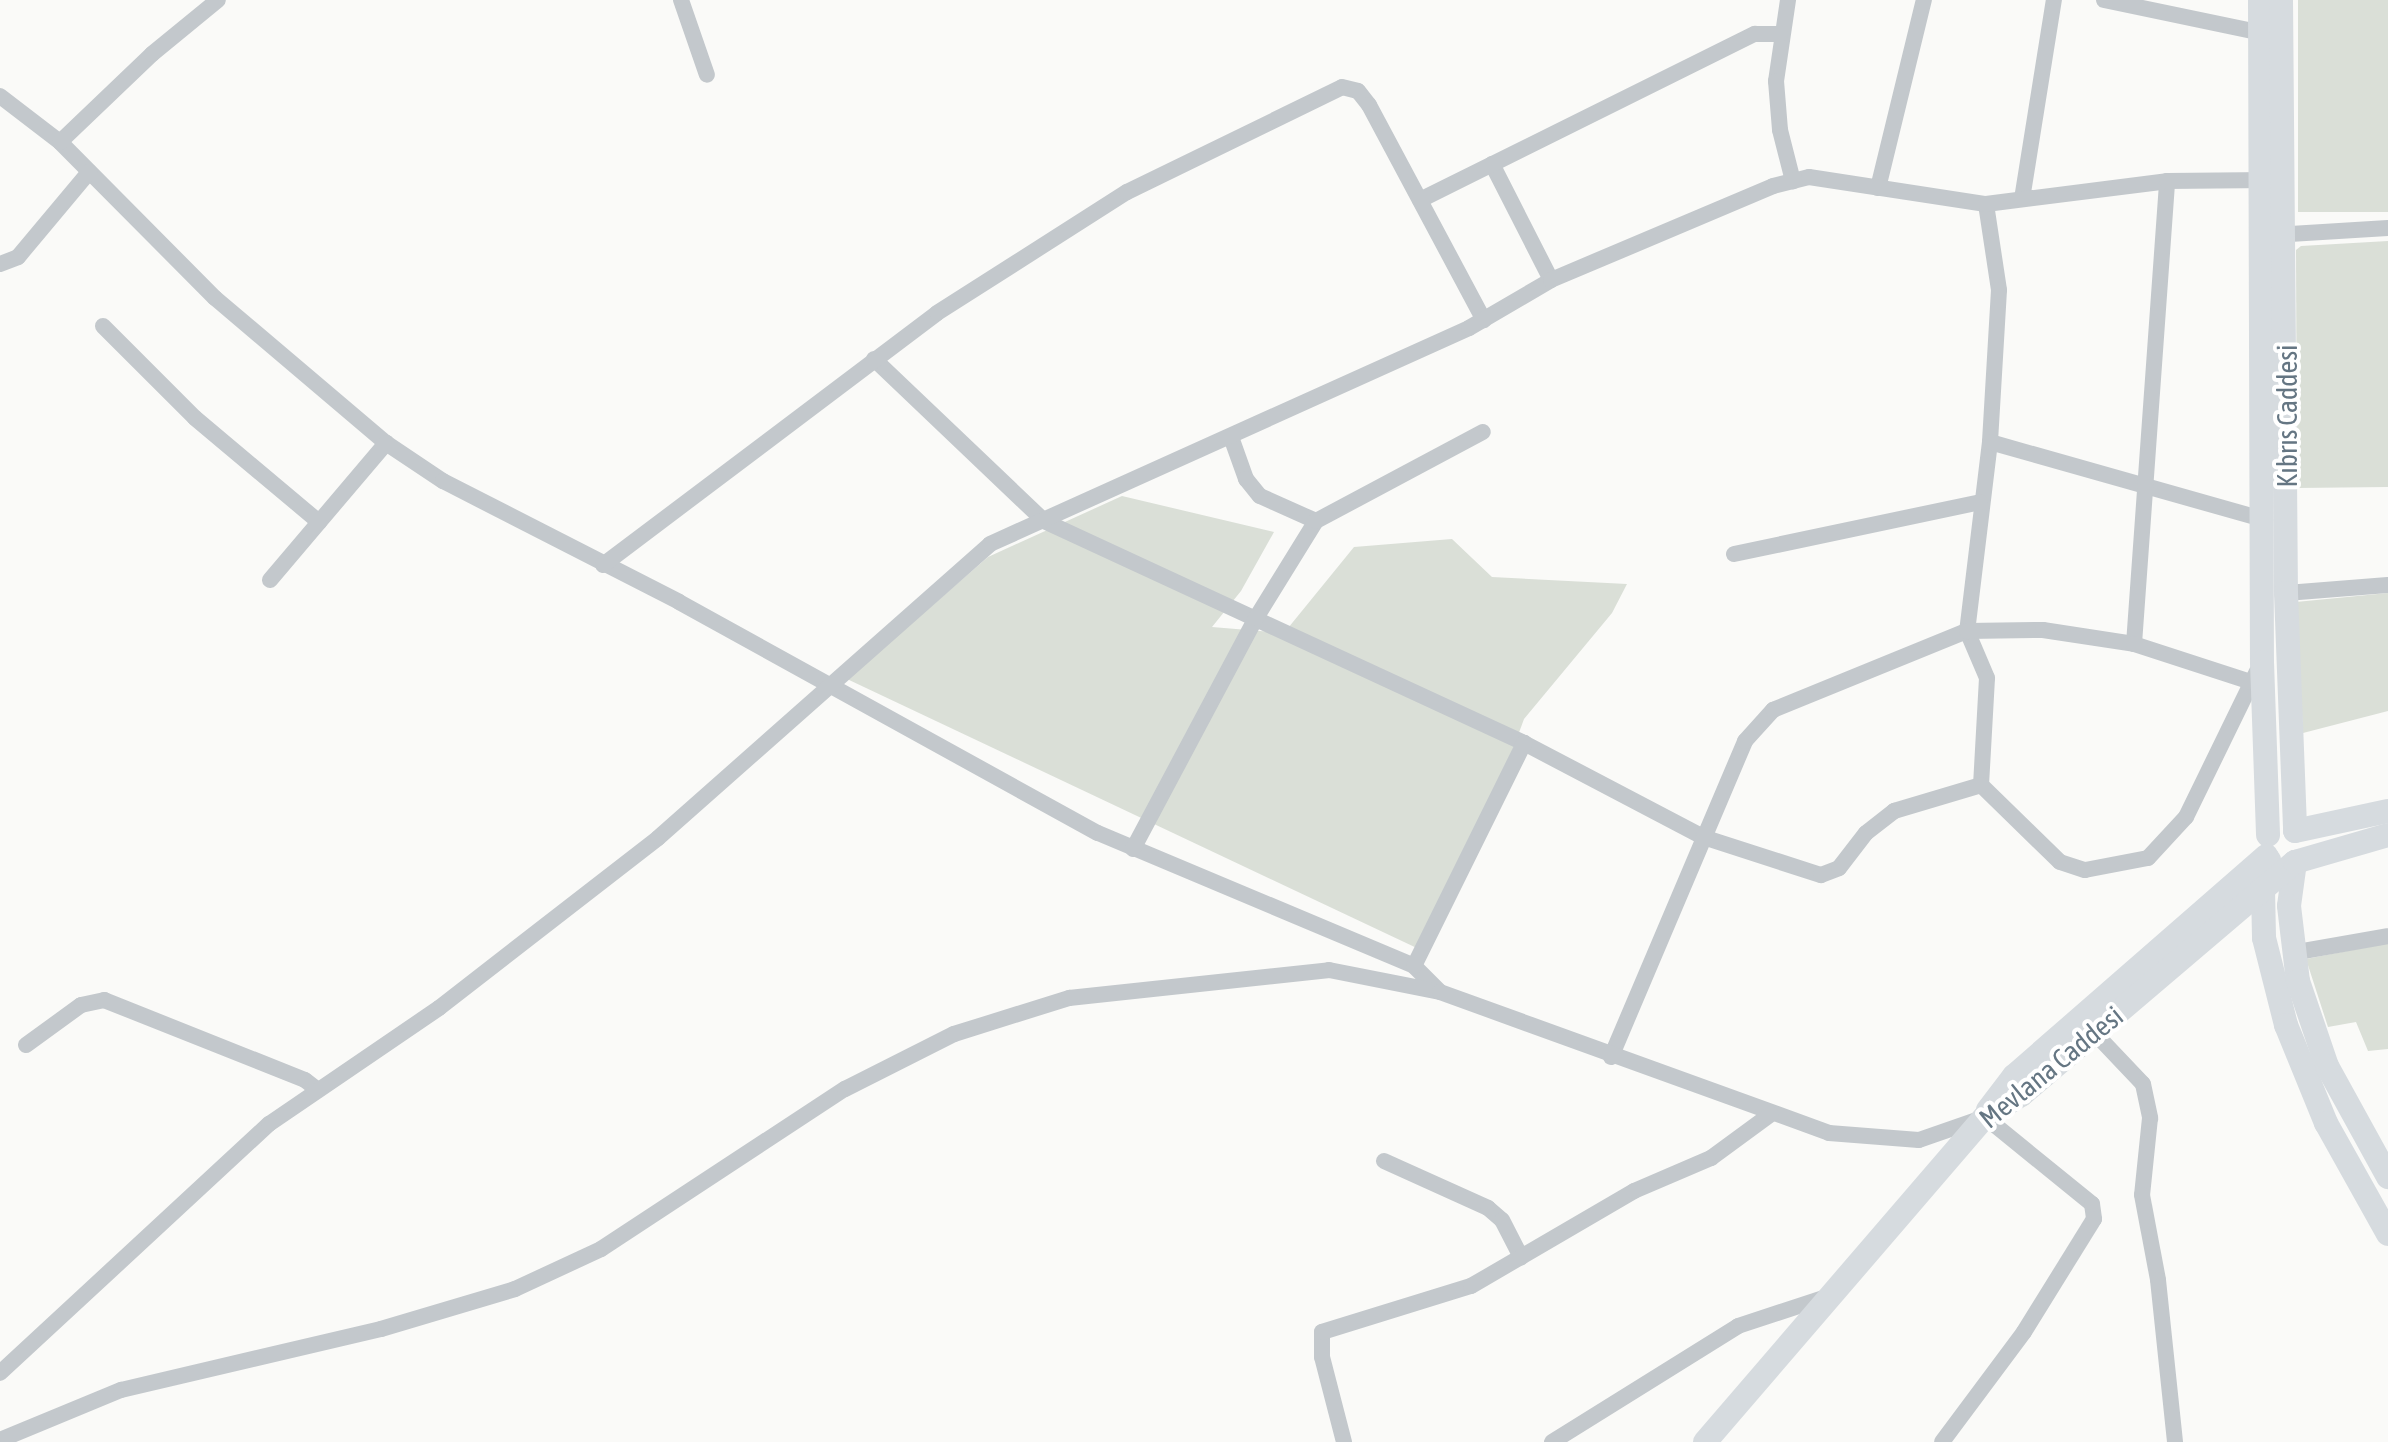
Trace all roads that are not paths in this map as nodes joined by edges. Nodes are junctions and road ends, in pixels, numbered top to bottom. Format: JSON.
{"nodes":[{"id":1,"x":218,"y":0,"type":"edge"},
{"id":2,"x":681,"y":0,"type":"edge"},
{"id":3,"x":1788,"y":0,"type":"edge"},
{"id":4,"x":1924,"y":0,"type":"edge"},
{"id":5,"x":2054,"y":0,"type":"edge"},
{"id":6,"x":2104,"y":0,"type":"edge"},
{"id":7,"x":2260,"y":0,"type":"edge"},
{"id":8,"x":2281,"y":0,"type":"edge"},
{"id":9,"x":2262,"y":33,"type":"junction"},
{"id":10,"x":1780,"y":34,"type":"junction"},
{"id":11,"x":707,"y":75,"type":"dead end"},
{"id":12,"x":0,"y":96,"type":"edge"},
{"id":13,"x":60,"y":142,"type":"junction"},
{"id":14,"x":1492,"y":164,"type":"junction"},
{"id":15,"x":89,"y":172,"type":"junction"},
{"id":16,"x":2273,"y":180,"type":"junction"},
{"id":17,"x":1793,"y":181,"type":"junction"},
{"id":18,"x":2167,"y":181,"type":"junction"},
{"id":19,"x":1878,"y":188,"type":"junction"},
{"id":20,"x":2022,"y":199,"type":"junction"},
{"id":21,"x":1420,"y":200,"type":"junction"},
{"id":22,"x":1986,"y":204,"type":"junction"},
{"id":23,"x":2388,"y":228,"type":"edge"},
{"id":24,"x":2274,"y":235,"type":"junction"},
{"id":25,"x":0,"y":264,"type":"edge"},
{"id":26,"x":1551,"y":280,"type":"junction"},
{"id":27,"x":1484,"y":320,"type":"junction"},
{"id":28,"x":103,"y":326,"type":"dead end"},
{"id":29,"x":874,"y":359,"type":"junction"},
{"id":30,"x":1483,"y":432,"type":"dead end"},
{"id":31,"x":1231,"y":437,"type":"junction"},
{"id":32,"x":1990,"y":442,"type":"junction"},
{"id":33,"x":386,"y":443,"type":"junction"},
{"id":34,"x":2146,"y":489,"type":"junction"},
{"id":35,"x":1980,"y":502,"type":"junction"},
{"id":36,"x":2265,"y":520,"type":"junction"},
{"id":37,"x":1044,"y":521,"type":"junction"},
{"id":38,"x":1316,"y":521,"type":"junction"},
{"id":39,"x":319,"y":522,"type":"junction"},
{"id":40,"x":1734,"y":554,"type":"dead end"},
{"id":41,"x":603,"y":565,"type":"junction"},
{"id":42,"x":270,"y":580,"type":"dead end"},
{"id":43,"x":2388,"y":585,"type":"edge"},
{"id":44,"x":2286,"y":593,"type":"junction"},
{"id":45,"x":1256,"y":618,"type":"junction"},
{"id":46,"x":1967,"y":631,"type":"junction"},
{"id":47,"x":2134,"y":644,"type":"junction"},
{"id":48,"x":2257,"y":672,"type":"junction"},
{"id":49,"x":831,"y":687,"type":"junction"},
{"id":50,"x":1524,"y":743,"type":"junction"},
{"id":51,"x":1981,"y":785,"type":"junction"},
{"id":52,"x":2388,"y":811,"type":"edge"},
{"id":53,"x":2295,"y":831,"type":"junction"},
{"id":54,"x":2388,"y":835,"type":"edge"},
{"id":55,"x":1703,"y":837,"type":"junction"},
{"id":56,"x":1133,"y":849,"type":"junction"},
{"id":57,"x":2268,"y":850,"type":"junction"},
{"id":58,"x":2295,"y":862,"type":"junction"},
{"id":59,"x":2263,"y":889,"type":"junction"},
{"id":60,"x":2388,"y":936,"type":"edge"},
{"id":61,"x":2292,"y":953,"type":"junction"},
{"id":62,"x":1414,"y":966,"type":"junction"},
{"id":63,"x":1440,"y":992,"type":"junction"},
{"id":64,"x":2088,"y":1026,"type":"junction"},
{"id":65,"x":26,"y":1045,"type":"dead end"},
{"id":66,"x":1611,"y":1057,"type":"junction"},
{"id":67,"x":318,"y":1090,"type":"junction"},
{"id":68,"x":1771,"y":1114,"type":"junction"},
{"id":69,"x":1985,"y":1117,"type":"junction"},
{"id":70,"x":1384,"y":1161,"type":"dead end"},
{"id":71,"x":2388,"y":1177,"type":"edge"},
{"id":72,"x":2388,"y":1234,"type":"edge"},
{"id":73,"x":1521,"y":1257,"type":"junction"},
{"id":74,"x":1829,"y":1296,"type":"junction"},
{"id":75,"x":0,"y":1373,"type":"edge"},
{"id":76,"x":0,"y":1440,"type":"edge"},
{"id":77,"x":1344,"y":1442,"type":"edge"},
{"id":78,"x":1552,"y":1442,"type":"edge"},
{"id":79,"x":1705,"y":1442,"type":"edge"},
{"id":80,"x":1942,"y":1442,"type":"edge"},
{"id":81,"x":2175,"y":1442,"type":"edge"}],
"edges":[{"from":1,"to":13,"type":"street"},
{"from":2,"to":11,"type":"street"},
{"from":3,"to":10,"type":"street"},
{"from":4,"to":19,"type":"street"},
{"from":5,"to":20,"type":"street"},
{"from":6,"to":9,"type":"street"},
{"from":7,"to":9,"type":"main road"},
{"from":8,"to":16,"type":"main road","name":"Kıbrıs Caddesi"},
{"from":9,"to":16,"type":"main road"},
{"from":10,"to":14,"type":"street"},
{"from":10,"to":17,"type":"street"},
{"from":12,"to":13,"type":"street"},
{"from":13,"to":15,"type":"street"},
{"from":14,"to":21,"type":"street"},
{"from":14,"to":26,"type":"street"},
{"from":15,"to":25,"type":"street"},
{"from":15,"to":33,"type":"street"},
{"from":16,"to":18,"type":"street"},
{"from":16,"to":24,"type":"main road","name":"Kıbrıs Caddesi"},
{"from":17,"to":19,"type":"street"},
{"from":17,"to":26,"type":"street"},
{"from":18,"to":20,"type":"street"},
{"from":18,"to":34,"type":"street"},
{"from":19,"to":22,"type":"street"},
{"from":20,"to":22,"type":"street"},
{"from":21,"to":27,"type":"street"},
{"from":21,"to":29,"type":"street"},
{"from":22,"to":32,"type":"street"},
{"from":23,"to":24,"type":"street"},
{"from":24,"to":36,"type":"main road"},
{"from":24,"to":44,"type":"main road","name":"Kıbrıs Caddesi"},
{"from":26,"to":27,"type":"street"},
{"from":27,"to":31,"type":"street"},
{"from":28,"to":39,"type":"street"},
{"from":29,"to":37,"type":"street"},
{"from":29,"to":41,"type":"street"},
{"from":30,"to":38,"type":"street"},
{"from":31,"to":37,"type":"street"},
{"from":31,"to":38,"type":"street"},
{"from":32,"to":34,"type":"street"},
{"from":32,"to":35,"type":"street"},
{"from":33,"to":39,"type":"street"},
{"from":33,"to":41,"type":"street"},
{"from":34,"to":36,"type":"street"},
{"from":34,"to":47,"type":"street"},
{"from":35,"to":40,"type":"street"},
{"from":35,"to":46,"type":"street"},
{"from":36,"to":48,"type":"main road"},
{"from":37,"to":45,"type":"street"},
{"from":37,"to":49,"type":"street"},
{"from":38,"to":45,"type":"street"},
{"from":39,"to":42,"type":"street"},
{"from":41,"to":49,"type":"street"},
{"from":43,"to":44,"type":"street"},
{"from":44,"to":53,"type":"main road","name":"Kıbrıs Caddesi"},
{"from":45,"to":50,"type":"street"},
{"from":45,"to":56,"type":"street"},
{"from":46,"to":47,"type":"street"},
{"from":46,"to":51,"type":"street"},
{"from":46,"to":55,"type":"street"},
{"from":47,"to":48,"type":"street"},
{"from":48,"to":51,"type":"street"},
{"from":48,"to":57,"type":"main road"},
{"from":49,"to":56,"type":"street"},
{"from":49,"to":67,"type":"street"},
{"from":50,"to":55,"type":"street"},
{"from":50,"to":62,"type":"street"},
{"from":51,"to":55,"type":"street"},
{"from":52,"to":53,"type":"main road"},
{"from":53,"to":57,"type":"main road"},
{"from":53,"to":58,"type":"main road"},
{"from":54,"to":58,"type":"main road","name":"Mevlana Caddesi"},
{"from":55,"to":66,"type":"street"},
{"from":56,"to":62,"type":"street"},
{"from":57,"to":58,"type":"main road"},
{"from":57,"to":59,"type":"main road"},
{"from":57,"to":64,"type":"main road"},
{"from":58,"to":59,"type":"main road","name":"Mevlana Caddesi"},
{"from":58,"to":61,"type":"main road"},
{"from":59,"to":64,"type":"main road","name":"Mevlana Caddesi"},
{"from":59,"to":72,"type":"main road"},
{"from":60,"to":61,"type":"street"},
{"from":61,"to":71,"type":"main road"},
{"from":62,"to":63,"type":"street"},
{"from":63,"to":66,"type":"street"},
{"from":63,"to":76,"type":"street"},
{"from":64,"to":69,"type":"main road","name":"Mevlana Caddesi"},
{"from":64,"to":81,"type":"street"},
{"from":65,"to":67,"type":"street"},
{"from":66,"to":68,"type":"street"},
{"from":67,"to":75,"type":"street"},
{"from":68,"to":69,"type":"street"},
{"from":68,"to":73,"type":"street"},
{"from":69,"to":74,"type":"main road","name":"Mevlana Caddesi"},
{"from":69,"to":80,"type":"street"},
{"from":70,"to":73,"type":"street"},
{"from":73,"to":77,"type":"street"},
{"from":74,"to":78,"type":"street"},
{"from":74,"to":79,"type":"main road","name":"Mevlana Caddesi"}]}
